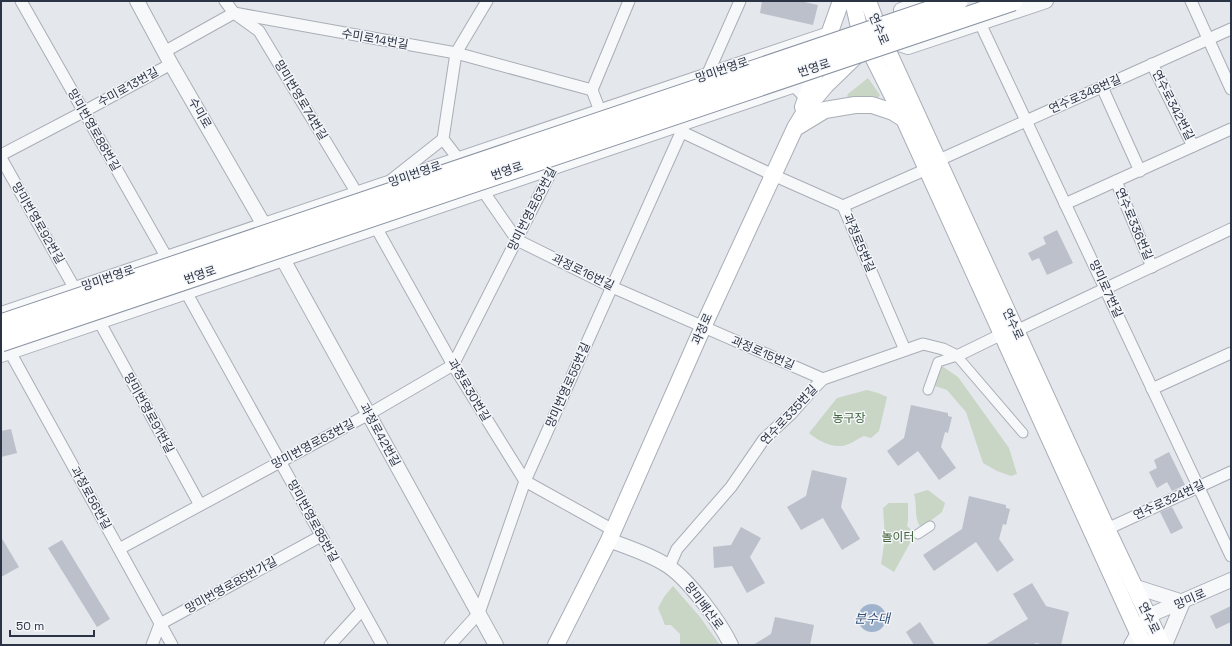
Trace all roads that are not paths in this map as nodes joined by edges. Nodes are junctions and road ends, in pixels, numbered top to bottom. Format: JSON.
{"nodes":[{"id":1,"x":21,"y":1,"type":"edge"},
{"id":2,"x":137,"y":1,"type":"edge"},
{"id":3,"x":224,"y":1,"type":"edge"},
{"id":4,"x":487,"y":1,"type":"edge"},
{"id":5,"x":629,"y":1,"type":"edge"},
{"id":6,"x":740,"y":1,"type":"edge"},
{"id":7,"x":841,"y":1,"type":"edge"},
{"id":8,"x":853,"y":1,"type":"edge"},
{"id":9,"x":868,"y":1,"type":"edge"},
{"id":10,"x":928,"y":1,"type":"edge"},
{"id":11,"x":958,"y":1,"type":"edge"},
{"id":12,"x":961,"y":1,"type":"edge"},
{"id":13,"x":1013,"y":1,"type":"edge"},
{"id":14,"x":1046,"y":1,"type":"edge"},
{"id":15,"x":1192,"y":1,"type":"edge"},
{"id":16,"x":234,"y":13,"type":"junction"},
{"id":17,"x":980,"y":23,"type":"junction"},
{"id":18,"x":1231,"y":29,"type":"edge"},
{"id":19,"x":829,"y":34,"type":"junction"},
{"id":20,"x":882,"y":38,"type":"junction"},
{"id":21,"x":1208,"y":39,"type":"junction"},
{"id":22,"x":867,"y":45,"type":"junction"},
{"id":23,"x":456,"y":53,"type":"junction"},
{"id":24,"x":168,"y":58,"type":"junction"},
{"id":25,"x":1152,"y":64,"type":"junction"},
{"id":26,"x":708,"y":75,"type":"junction"},
{"id":27,"x":1102,"y":86,"type":"junction"},
{"id":28,"x":1231,"y":89,"type":"edge"},
{"id":29,"x":592,"y":90,"type":"junction"},
{"id":30,"x":652,"y":93,"type":"junction"},
{"id":31,"x":806,"y":96,"type":"junction"},
{"id":32,"x":600,"y":111,"type":"junction"},
{"id":33,"x":83,"y":112,"type":"junction"},
{"id":34,"x":578,"y":119,"type":"junction"},
{"id":35,"x":904,"y":119,"type":"junction"},
{"id":36,"x":1025,"y":121,"type":"junction"},
{"id":37,"x":681,"y":126,"type":"junction"},
{"id":38,"x":795,"y":128,"type":"junction"},
{"id":39,"x":1231,"y":129,"type":"edge"},
{"id":40,"x":443,"y":139,"type":"junction"},
{"id":41,"x":1193,"y":146,"type":"junction"},
{"id":42,"x":1,"y":156,"type":"edge"},
{"id":43,"x":458,"y":159,"type":"junction"},
{"id":44,"x":933,"y":165,"type":"junction"},
{"id":45,"x":553,"y":167,"type":"junction"},
{"id":46,"x":1140,"y":170,"type":"junction"},
{"id":47,"x":773,"y":175,"type":"junction"},
{"id":48,"x":1116,"y":181,"type":"junction"},
{"id":49,"x":385,"y":184,"type":"junction"},
{"id":50,"x":483,"y":191,"type":"junction"},
{"id":51,"x":358,"y":193,"type":"junction"},
{"id":52,"x":1065,"y":204,"type":"junction"},
{"id":53,"x":843,"y":206,"type":"junction"},
{"id":54,"x":366,"y":209,"type":"joint"},
{"id":55,"x":264,"y":225,"type":"junction"},
{"id":56,"x":376,"y":227,"type":"junction"},
{"id":57,"x":1231,"y":229,"type":"edge"},
{"id":58,"x":517,"y":240,"type":"junction"},
{"id":59,"x":167,"y":258,"type":"junction"},
{"id":60,"x":283,"y":259,"type":"junction"},
{"id":61,"x":1152,"y":267,"type":"junction"},
{"id":62,"x":612,"y":286,"type":"junction"},
{"id":63,"x":76,"y":289,"type":"junction"},
{"id":64,"x":1106,"y":289,"type":"junction"},
{"id":65,"x":186,"y":292,"type":"junction"},
{"id":66,"x":1,"y":314,"type":"edge"},
{"id":67,"x":99,"y":321,"type":"junction"},
{"id":68,"x":1,"y":324,"type":"edge"},
{"id":69,"x":703,"y":327,"type":"junction"},
{"id":70,"x":1009,"y":332,"type":"junction"},
{"id":71,"x":4,"y":350,"type":"edge"},
{"id":72,"x":905,"y":350,"type":"junction"},
{"id":73,"x":1231,"y":353,"type":"edge"},
{"id":74,"x":957,"y":356,"type":"junction"},
{"id":75,"x":453,"y":365,"type":"junction"},
{"id":76,"x":823,"y":379,"type":"junction"},
{"id":77,"x":1152,"y":389,"type":"junction"},
{"id":78,"x":928,"y":390,"type":"dead end"},
{"id":79,"x":369,"y":414,"type":"junction"},
{"id":80,"x":1023,"y":433,"type":"dead end"},
{"id":81,"x":280,"y":462,"type":"junction"},
{"id":82,"x":1231,"y":472,"type":"edge"},
{"id":83,"x":525,"y":481,"type":"junction"},
{"id":84,"x":1198,"y":487,"type":"junction"},
{"id":85,"x":200,"y":505,"type":"junction"},
{"id":86,"x":930,"y":526,"type":"dead end"},
{"id":87,"x":1107,"y":529,"type":"junction"},
{"id":88,"x":918,"y":534,"type":"dead end"},
{"id":89,"x":611,"y":535,"type":"junction"},
{"id":90,"x":321,"y":536,"type":"junction"},
{"id":91,"x":119,"y":549,"type":"junction"},
{"id":92,"x":1231,"y":556,"type":"edge"},
{"id":93,"x":669,"y":567,"type":"junction"},
{"id":94,"x":1231,"y":580,"type":"edge"},
{"id":95,"x":1134,"y":586,"type":"junction"},
{"id":96,"x":1183,"y":602,"type":"junction"},
{"id":97,"x":362,"y":610,"type":"junction"},
{"id":98,"x":479,"y":613,"type":"junction"},
{"id":99,"x":1148,"y":616,"type":"junction"},
{"id":100,"x":160,"y":624,"type":"junction"},
{"id":101,"x":1138,"y":641,"type":"edge"},
{"id":102,"x":729,"y":644,"type":"edge"},
{"id":103,"x":152,"y":645,"type":"edge"},
{"id":104,"x":172,"y":645,"type":"edge"},
{"id":105,"x":330,"y":645,"type":"edge"},
{"id":106,"x":382,"y":645,"type":"edge"},
{"id":107,"x":450,"y":645,"type":"edge"},
{"id":108,"x":496,"y":645,"type":"edge"},
{"id":109,"x":556,"y":645,"type":"edge"},
{"id":110,"x":1162,"y":645,"type":"edge"},
{"id":111,"x":1165,"y":645,"type":"edge"}],
"edges":[{"from":1,"to":33,"type":"street","name":"망미번영로88번길"},
{"from":2,"to":24,"type":"street","name":"수미로"},
{"from":3,"to":16,"type":"street","name":"망미번영로74번길"},
{"from":4,"to":23,"type":"street"},
{"from":5,"to":29,"type":"street"},
{"from":6,"to":26,"type":"street","name":"망미번영로55번길"},
{"from":7,"to":19,"type":"main road"},
{"from":8,"to":22,"type":"main road","name":"연수로"},
{"from":9,"to":20,"type":"main road","name":"연수로"},
{"from":10,"to":20,"type":"street"},
{"from":11,"to":68,"type":"highway","name":"번영로","bridge":true},
{"from":12,"to":20,"type":"street"},
{"from":13,"to":71,"type":"highway","name":"번영로","bridge":true},
{"from":14,"to":17,"type":"street"},
{"from":15,"to":21,"type":"street"},
{"from":16,"to":23,"type":"street","name":"수미로14번길"},
{"from":16,"to":24,"type":"street"},
{"from":16,"to":51,"type":"street","name":"망미번영로74번길"},
{"from":17,"to":20,"type":"street"},
{"from":17,"to":36,"type":"street","name":"망미로7번길"},
{"from":18,"to":21,"type":"street","name":"연수로348번길"},
{"from":19,"to":26,"type":"street","name":"망미번영로"},
{"from":19,"to":31,"type":"main road"},
{"from":20,"to":22,"type":"main road","name":"과정로"},
{"from":20,"to":44,"type":"main road","name":"연수로"},
{"from":21,"to":25,"type":"street","name":"연수로348번길"},
{"from":21,"to":28,"type":"street"},
{"from":22,"to":35,"type":"main road","name":"연수로"},
{"from":22,"to":38,"type":"main road","name":"과정로"},
{"from":23,"to":29,"type":"street","name":"수미로14번길"},
{"from":23,"to":40,"type":"street"},
{"from":24,"to":33,"type":"street","name":"수미로13번길"},
{"from":24,"to":55,"type":"street","name":"수미로"},
{"from":25,"to":27,"type":"street","name":"연수로348번길"},
{"from":25,"to":41,"type":"street","name":"연수로342번길"},
{"from":26,"to":30,"type":"street","name":"망미번영로"},
{"from":26,"to":37,"type":"street","name":"망미번영로55번길"},
{"from":27,"to":36,"type":"street","name":"연수로348번길"},
{"from":27,"to":46,"type":"street"},
{"from":29,"to":32,"type":"street"},
{"from":30,"to":32,"type":"street","name":"망미번영로"},
{"from":30,"to":37,"type":"street"},
{"from":31,"to":37,"type":"street"},
{"from":31,"to":38,"type":"main road"},
{"from":32,"to":34,"type":"street","name":"망미번영로"},
{"from":33,"to":42,"type":"street","name":"수미로13번길"},
{"from":33,"to":59,"type":"street","name":"망미번영로88번길"},
{"from":34,"to":43,"type":"street","name":"망미번영로"},
{"from":34,"to":45,"type":"street","name":"망미번영로63번길"},
{"from":35,"to":38,"type":"main road"},
{"from":35,"to":44,"type":"main road","name":"연수로"},
{"from":36,"to":44,"type":"street","name":"연수로348번길"},
{"from":36,"to":52,"type":"street","name":"망미로7번길"},
{"from":37,"to":45,"type":"street"},
{"from":37,"to":47,"type":"street","name":"과정로5번길"},
{"from":37,"to":62,"type":"street","name":"망미번영로55번길"},
{"from":38,"to":47,"type":"main road","name":"과정로"},
{"from":39,"to":41,"type":"street","name":"연수로342번길"},
{"from":40,"to":43,"type":"street","name":"과정로16번길"},
{"from":40,"to":49,"type":"street"},
{"from":41,"to":46,"type":"street","name":"연수로342번길"},
{"from":42,"to":63,"type":"street","name":"망미번영로92번길"},
{"from":43,"to":49,"type":"street","name":"망미번영로"},
{"from":43,"to":50,"type":"street","name":"과정로16번길"},
{"from":44,"to":53,"type":"street"},
{"from":44,"to":70,"type":"main road","name":"연수로"},
{"from":45,"to":50,"type":"street"},
{"from":45,"to":58,"type":"street","name":"망미번영로63번길"},
{"from":46,"to":48,"type":"street","name":"연수로342번길"},
{"from":47,"to":53,"type":"street","name":"과정로5번길"},
{"from":47,"to":69,"type":"main road","name":"과정로"},
{"from":48,"to":52,"type":"street","name":"연수로342번길"},
{"from":48,"to":61,"type":"street","name":"연수로336번길"},
{"from":49,"to":51,"type":"street","name":"망미번영로"},
{"from":50,"to":56,"type":"street"},
{"from":50,"to":58,"type":"street","name":"과정로16번길"},
{"from":51,"to":54,"type":"street","name":"망미번영로74번길"},
{"from":51,"to":55,"type":"street","name":"망미번영로"},
{"from":52,"to":64,"type":"street","name":"망미로7번길"},
{"from":53,"to":72,"type":"street","name":"과정로5번길"},
{"from":54,"to":56,"type":"street","name":"과정로30번길"},
{"from":55,"to":59,"type":"street","name":"망미번영로"},
{"from":55,"to":60,"type":"street","name":"과정로42번길"},
{"from":56,"to":60,"type":"street"},
{"from":56,"to":75,"type":"street","name":"과정로30번길"},
{"from":57,"to":61,"type":"street","name":"연수로336번길"},
{"from":58,"to":62,"type":"street","name":"과정로16번길"},
{"from":58,"to":75,"type":"street","name":"망미번영로63번길"},
{"from":59,"to":63,"type":"street","name":"망미번영로"},
{"from":60,"to":65,"type":"street"},
{"from":60,"to":79,"type":"street","name":"과정로42번길"},
{"from":61,"to":64,"type":"street","name":"연수로336번길"},
{"from":62,"to":69,"type":"street","name":"과정로16번길"},
{"from":62,"to":83,"type":"street","name":"망미번영로55번길"},
{"from":63,"to":66,"type":"street","name":"망미번영로"},
{"from":64,"to":70,"type":"street","name":"연수로336번길"},
{"from":64,"to":77,"type":"street","name":"망미로7번길"},
{"from":65,"to":67,"type":"street"},
{"from":65,"to":81,"type":"street","name":"망미번영로85번길"},
{"from":67,"to":71,"type":"street"},
{"from":67,"to":85,"type":"street","name":"망미번영로91번길"},
{"from":69,"to":76,"type":"street","name":"과정로15번길"},
{"from":69,"to":89,"type":"main road","name":"과정로"},
{"from":70,"to":74,"type":"street"},
{"from":70,"to":87,"type":"main road","name":"연수로"},
{"from":70,"to":101,"type":"main road","name":"연수로"},
{"from":71,"to":91,"type":"street","name":"과정로56번길"},
{"from":72,"to":74,"type":"street","name":"연수로335번길"},
{"from":72,"to":76,"type":"street","name":"연수로335번길"},
{"from":73,"to":77,"type":"street"},
{"from":74,"to":78,"type":"street"},
{"from":74,"to":80,"type":"street"},
{"from":75,"to":79,"type":"street","name":"망미번영로63번길"},
{"from":75,"to":83,"type":"street","name":"과정로30번길"},
{"from":76,"to":93,"type":"street","name":"연수로335번길"},
{"from":77,"to":84,"type":"street","name":"망미로7번길"},
{"from":79,"to":81,"type":"street","name":"망미번영로63번길"},
{"from":79,"to":98,"type":"street","name":"과정로42번길"},
{"from":81,"to":85,"type":"street","name":"망미번영로63번길"},
{"from":81,"to":90,"type":"street","name":"망미번영로85번길"},
{"from":82,"to":84,"type":"street","name":"연수로324번길"},
{"from":83,"to":89,"type":"street","name":"과정로30번길"},
{"from":83,"to":98,"type":"street","name":"망미번영로55번길"},
{"from":84,"to":87,"type":"street","name":"연수로324번길"},
{"from":84,"to":92,"type":"street","name":"망미로7번길"},
{"from":85,"to":91,"type":"street","name":"망미번영로63번길"},
{"from":86,"to":88,"type":"street"},
{"from":87,"to":95,"type":"main road","name":"연수로"},
{"from":89,"to":93,"type":"street","name":"망미배산로"},
{"from":89,"to":109,"type":"main road","name":"과정로"},
{"from":90,"to":97,"type":"street","name":"망미번영로85번길"},
{"from":90,"to":100,"type":"street","name":"망미번영로85번가길"},
{"from":91,"to":100,"type":"street","name":"과정로56번길"},
{"from":93,"to":102,"type":"street","name":"망미배산로"},
{"from":94,"to":96,"type":"street","name":"망미로"},
{"from":95,"to":96,"type":"street"},
{"from":95,"to":99,"type":"main road","name":"연수로"},
{"from":96,"to":99,"type":"street","name":"망미로"},
{"from":96,"to":111,"type":"street"},
{"from":97,"to":105,"type":"street"},
{"from":97,"to":106,"type":"street","name":"망미번영로85번길"},
{"from":98,"to":107,"type":"street","name":"망미번영로55번길"},
{"from":98,"to":108,"type":"street","name":"과정로42번길"},
{"from":99,"to":101,"type":"street"},
{"from":99,"to":110,"type":"main road","name":"연수로"},
{"from":100,"to":103,"type":"street"},
{"from":100,"to":104,"type":"street","name":"과정로56번길"}]}
